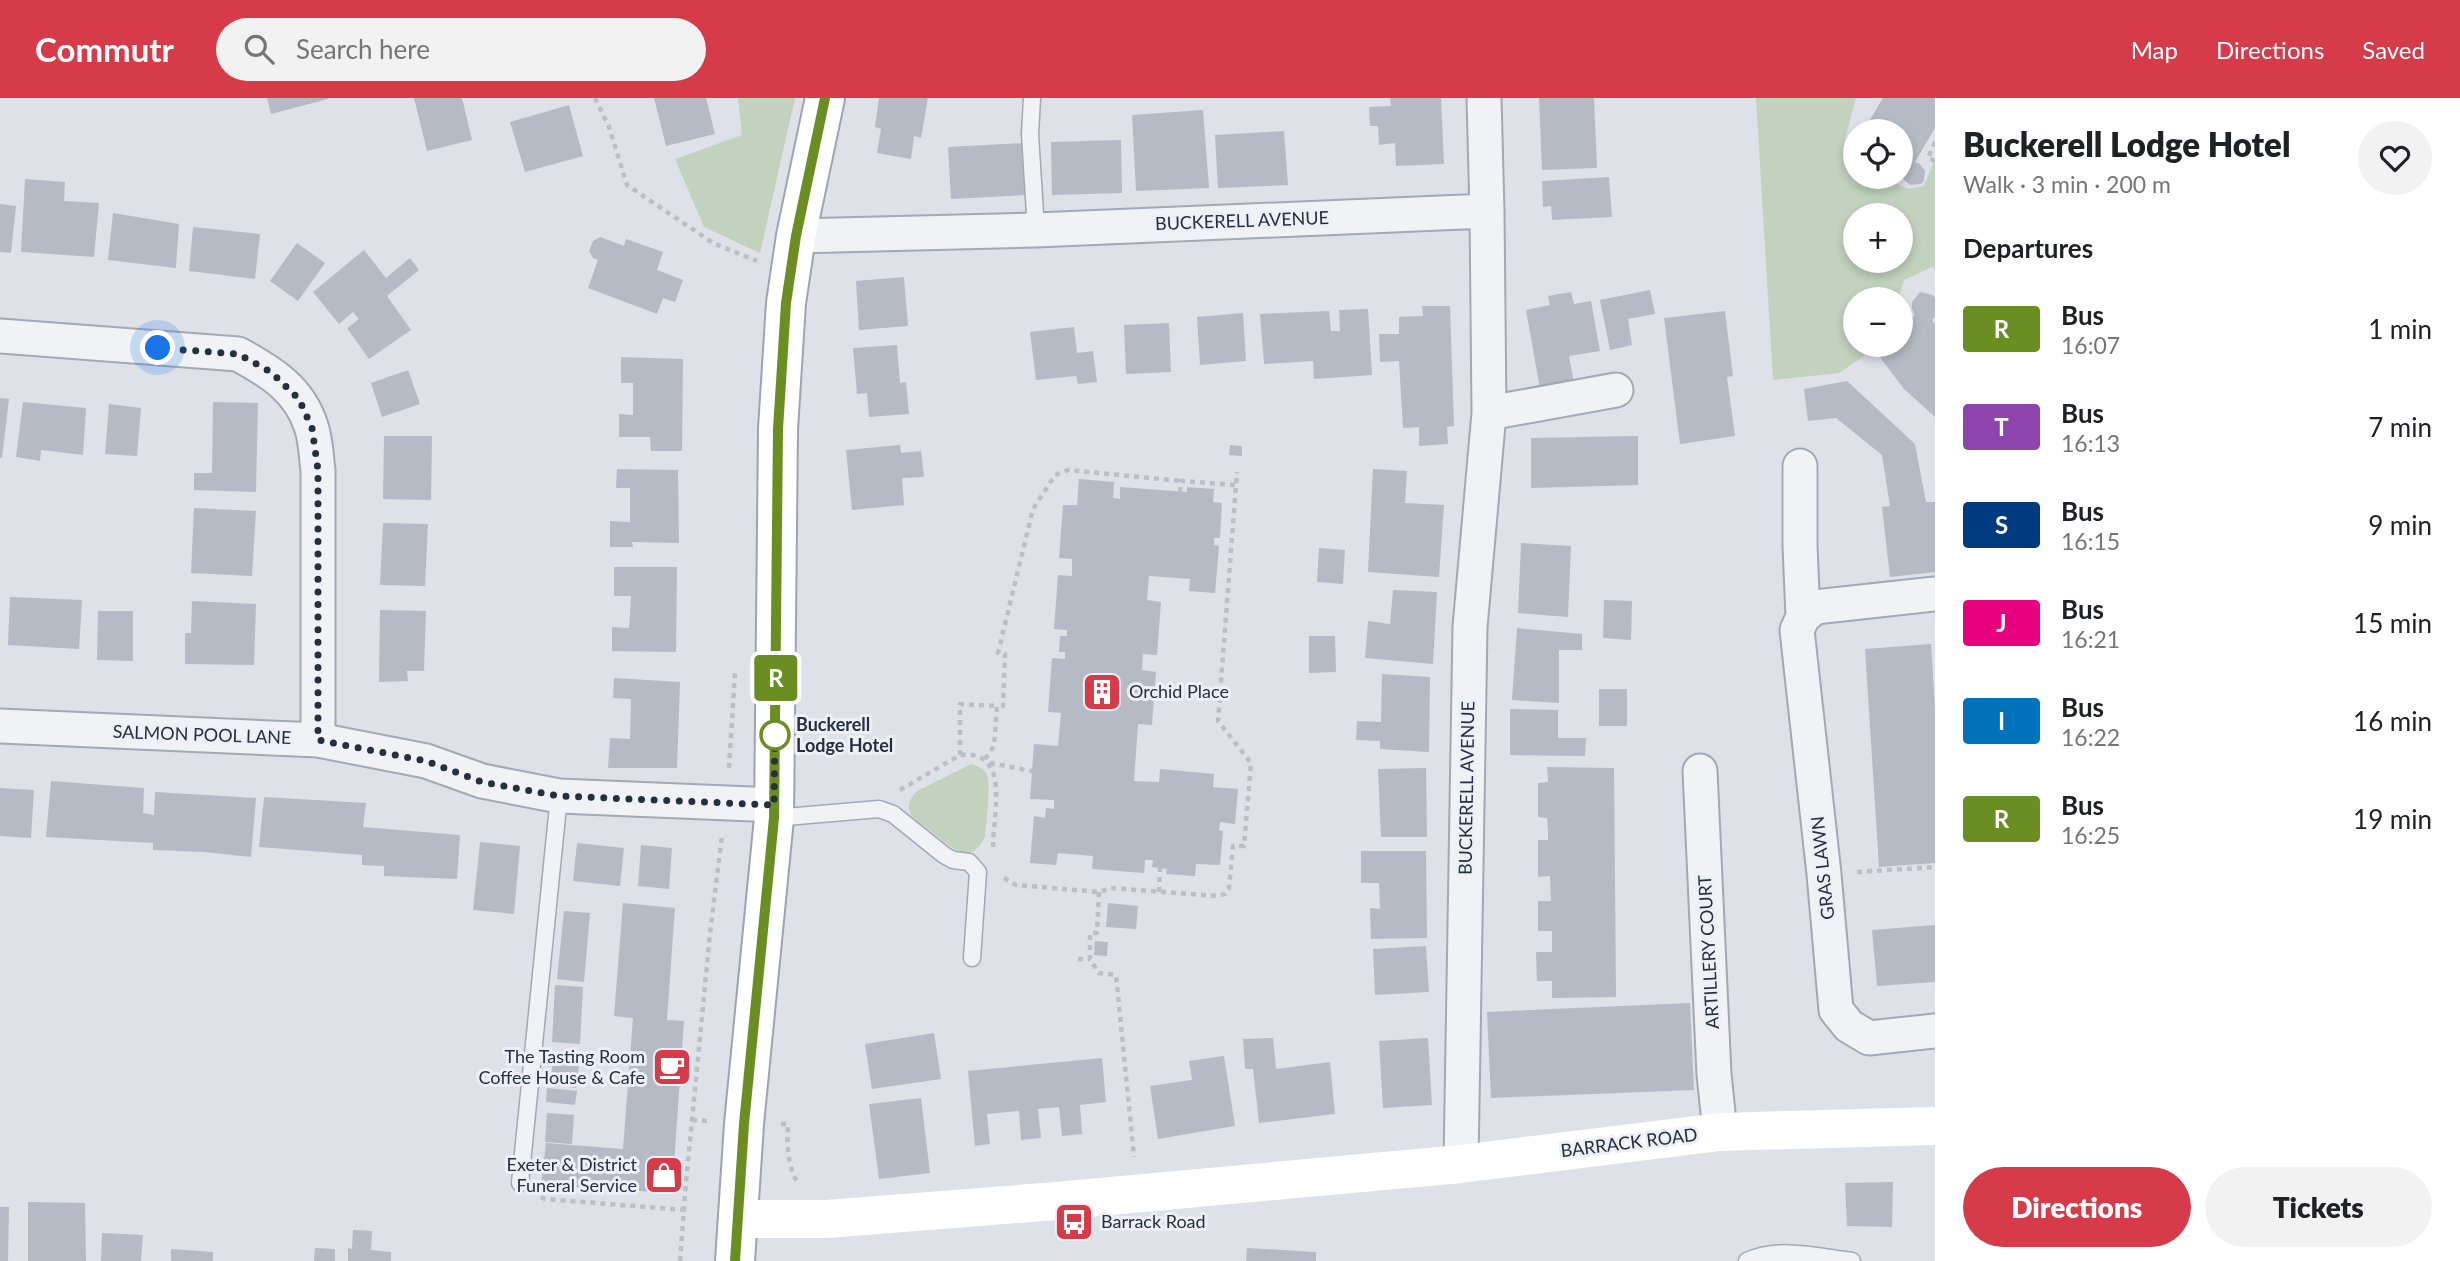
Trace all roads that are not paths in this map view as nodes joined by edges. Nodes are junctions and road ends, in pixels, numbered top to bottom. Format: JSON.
{"nodes":[{"id":1,"x":825,"y":98,"type":"edge"},
{"id":2,"x":1032,"y":98,"type":"edge"},
{"id":3,"x":1485,"y":98,"type":"edge"},
{"id":4,"x":1486,"y":211,"type":"junction"},
{"id":5,"x":1036,"y":230,"type":"junction"},
{"id":6,"x":796,"y":236,"type":"junction"},
{"id":7,"x":0,"y":336,"type":"edge"},
{"id":8,"x":1616,"y":390,"type":"dead end"},
{"id":9,"x":1489,"y":412,"type":"junction"},
{"id":10,"x":1800,"y":466,"type":"dead end"},
{"id":11,"x":1935,"y":594,"type":"edge"},
{"id":12,"x":1803,"y":617,"type":"junction"},
{"id":13,"x":0,"y":726,"type":"edge"},
{"id":14,"x":318,"y":740,"type":"junction"},
{"id":15,"x":1700,"y":771,"type":"dead end"},
{"id":16,"x":559,"y":796,"type":"junction"},
{"id":17,"x":774,"y":811,"type":"junction"},
{"id":18,"x":972,"y":958,"type":"dead end"},
{"id":19,"x":1935,"y":1031,"type":"edge"},
{"id":20,"x":1935,"y":1126,"type":"edge"},
{"id":21,"x":1720,"y":1132,"type":"junction"},
{"id":22,"x":1461,"y":1164,"type":"junction"},
{"id":23,"x":520,"y":1183,"type":"road end"},
{"id":24,"x":738,"y":1219,"type":"junction"},
{"id":25,"x":735,"y":1261,"type":"edge"},
{"id":26,"x":1747,"y":1261,"type":"edge"},
{"id":27,"x":1852,"y":1261,"type":"edge"}],
"edges":[{"from":1,"to":6,"type":"street"},
{"from":2,"to":5,"type":"lane"},
{"from":3,"to":4,"type":"street"},
{"from":4,"to":5,"type":"street","name":"BUCKERELL AVENUE"},
{"from":4,"to":9,"type":"street","name":"BUCKERELL AVENUE"},
{"from":5,"to":6,"type":"street","name":"BUCKERELL AVENUE"},
{"from":6,"to":17,"type":"street"},
{"from":7,"to":14,"type":"street"},
{"from":8,"to":9,"type":"street"},
{"from":9,"to":22,"type":"street","name":"BUCKERELL AVENUE"},
{"from":10,"to":12,"type":"street","name":"GRAS LAWN"},
{"from":11,"to":12,"type":"street"},
{"from":12,"to":19,"type":"street","name":"GRAS LAWN"},
{"from":13,"to":14,"type":"street","name":"SALMON POOL LANE"},
{"from":14,"to":16,"type":"street","name":"SALMON POOL LANE"},
{"from":15,"to":21,"type":"street","name":"ARTILLERY COURT"},
{"from":16,"to":17,"type":"street","name":"SALMON POOL LANE"},
{"from":16,"to":23,"type":"lane"},
{"from":17,"to":18,"type":"lane"},
{"from":17,"to":24,"type":"street"},
{"from":20,"to":21,"type":"street","name":"BARRACK ROAD"},
{"from":21,"to":22,"type":"street","name":"BARRACK ROAD"},
{"from":22,"to":24,"type":"street","name":"BARRACK ROAD"},
{"from":24,"to":25,"type":"street"},
{"from":26,"to":27,"type":"lane"}]}
